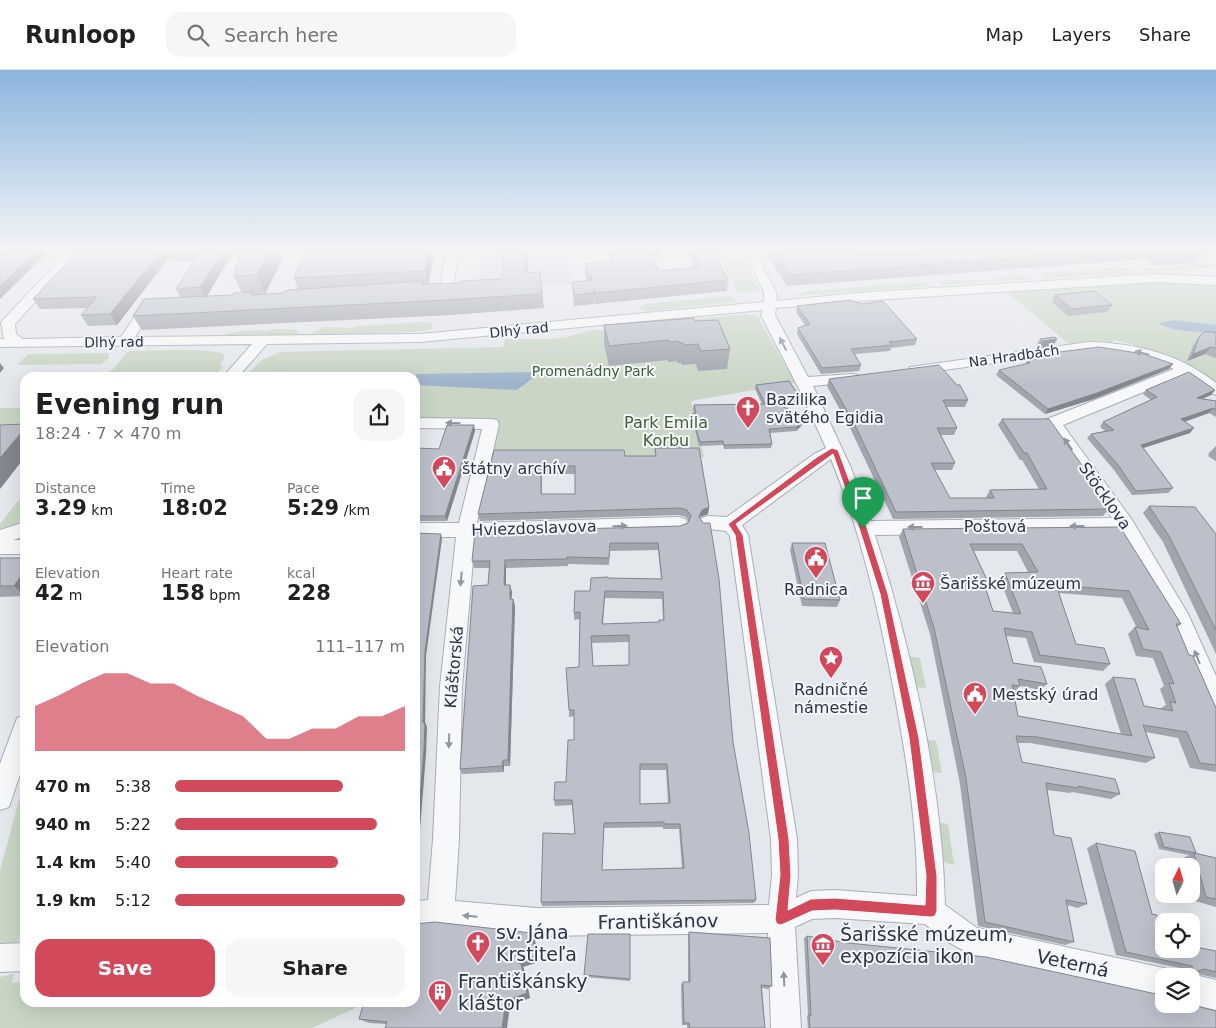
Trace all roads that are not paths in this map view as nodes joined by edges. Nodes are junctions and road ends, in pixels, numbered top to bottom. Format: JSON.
{"nodes":[{"id":1,"x":33,"y":295,"type":"edge"},
{"id":2,"x":770,"y":295,"type":"edge"},
{"id":3,"x":887,"y":295,"type":"edge"},
{"id":4,"x":771,"y":304,"type":"junction"},
{"id":5,"x":166,"y":305,"type":"edge"},
{"id":6,"x":4,"y":325,"type":"edge"},
{"id":7,"x":262,"y":341,"type":"junction"},
{"id":8,"x":125,"y":342,"type":"junction"},
{"id":9,"x":0,"y":343,"type":"edge"},
{"id":10,"x":21,"y":343,"type":"junction"},
{"id":11,"x":1187,"y":369,"type":"junction"},
{"id":12,"x":234,"y":372,"type":"edge"},
{"id":13,"x":901,"y":372,"type":"edge"},
{"id":14,"x":867,"y":376,"type":"edge"},
{"id":15,"x":803,"y":382,"type":"junction"},
{"id":16,"x":1216,"y":390,"type":"edge"},
{"id":17,"x":420,"y":423,"type":"edge"},
{"id":18,"x":835,"y":450,"type":"junction"},
{"id":19,"x":732,"y":524,"type":"junction"},
{"id":20,"x":1126,"y":525,"type":"junction"},
{"id":21,"x":863,"y":528,"type":"junction"},
{"id":22,"x":420,"y":530,"type":"edge"},
{"id":23,"x":466,"y":530,"type":"junction"},
{"id":24,"x":20,"y":531,"type":"edge"},
{"id":25,"x":0,"y":537,"type":"edge"},
{"id":26,"x":20,"y":538,"type":"edge"},
{"id":27,"x":0,"y":542,"type":"edge"},
{"id":28,"x":20,"y":547,"type":"edge"},
{"id":29,"x":0,"y":548,"type":"edge"},
{"id":30,"x":1216,"y":702,"type":"edge"},
{"id":31,"x":20,"y":740,"type":"edge"},
{"id":32,"x":0,"y":798,"type":"edge"},
{"id":33,"x":931,"y":911,"type":"junction"},
{"id":34,"x":428,"y":914,"type":"edge"},
{"id":35,"x":781,"y":920,"type":"junction"},
{"id":36,"x":982,"y":943,"type":"joint"},
{"id":37,"x":20,"y":957,"type":"edge"},
{"id":38,"x":0,"y":958,"type":"edge"},
{"id":39,"x":1155,"y":981,"type":"edge"},
{"id":40,"x":1200,"y":991,"type":"edge"},
{"id":41,"x":1216,"y":995,"type":"edge"},
{"id":42,"x":786,"y":1028,"type":"edge"}],
"edges":[{"from":1,"to":6,"type":"street"},
{"from":2,"to":4,"type":"street"},
{"from":3,"to":4,"type":"street","name":"Dlhý rad"},
{"from":4,"to":7,"type":"street","name":"Dlhý rad"},
{"from":15,"to":4,"type":"street","one_way":true},
{"from":5,"to":8,"type":"street"},
{"from":6,"to":10,"type":"street"},
{"from":7,"to":8,"type":"street","name":"Dlhý rad"},
{"from":7,"to":12,"type":"street"},
{"from":8,"to":10,"type":"street","name":"Dlhý rad"},
{"from":9,"to":10,"type":"street","name":"Dlhý rad"},
{"from":11,"to":13,"type":"street","name":"Na Hradbách","one_way":true},
{"from":11,"to":16,"type":"street","name":"Na Hradbách"},
{"from":20,"to":11,"type":"street","name":"Stöcklova","one_way":true},
{"from":14,"to":15,"type":"street"},
{"from":15,"to":18,"type":"street"},
{"from":23,"to":17,"type":"street","name":"Kláštorská","one_way":true},
{"from":18,"to":19,"type":"street"},
{"from":18,"to":21,"type":"street"},
{"from":23,"to":19,"type":"street","name":"Hviezdoslavova","one_way":true},
{"from":19,"to":35,"type":"street"},
{"from":20,"to":21,"type":"street","name":"Poštová","one_way":true},
{"from":30,"to":20,"type":"street","name":"Stöcklova","one_way":true},
{"from":21,"to":33,"type":"street"},
{"from":22,"to":23,"type":"street","name":"Hviezdoslavova"},
{"from":23,"to":34,"type":"street","name":"Kláštorská","one_way":true},
{"from":24,"to":25,"type":"street"},
{"from":26,"to":27,"type":"street"},
{"from":28,"to":29,"type":"street"},
{"from":31,"to":32,"type":"street"},
{"from":33,"to":35,"type":"street"},
{"from":33,"to":36,"type":"street"},
{"from":35,"to":34,"type":"street","name":"Františkánov","one_way":true},
{"from":42,"to":35,"type":"street","one_way":true},
{"from":36,"to":39,"type":"street","name":"Veterná"},
{"from":37,"to":38,"type":"street"},
{"from":40,"to":41,"type":"street"}]}
